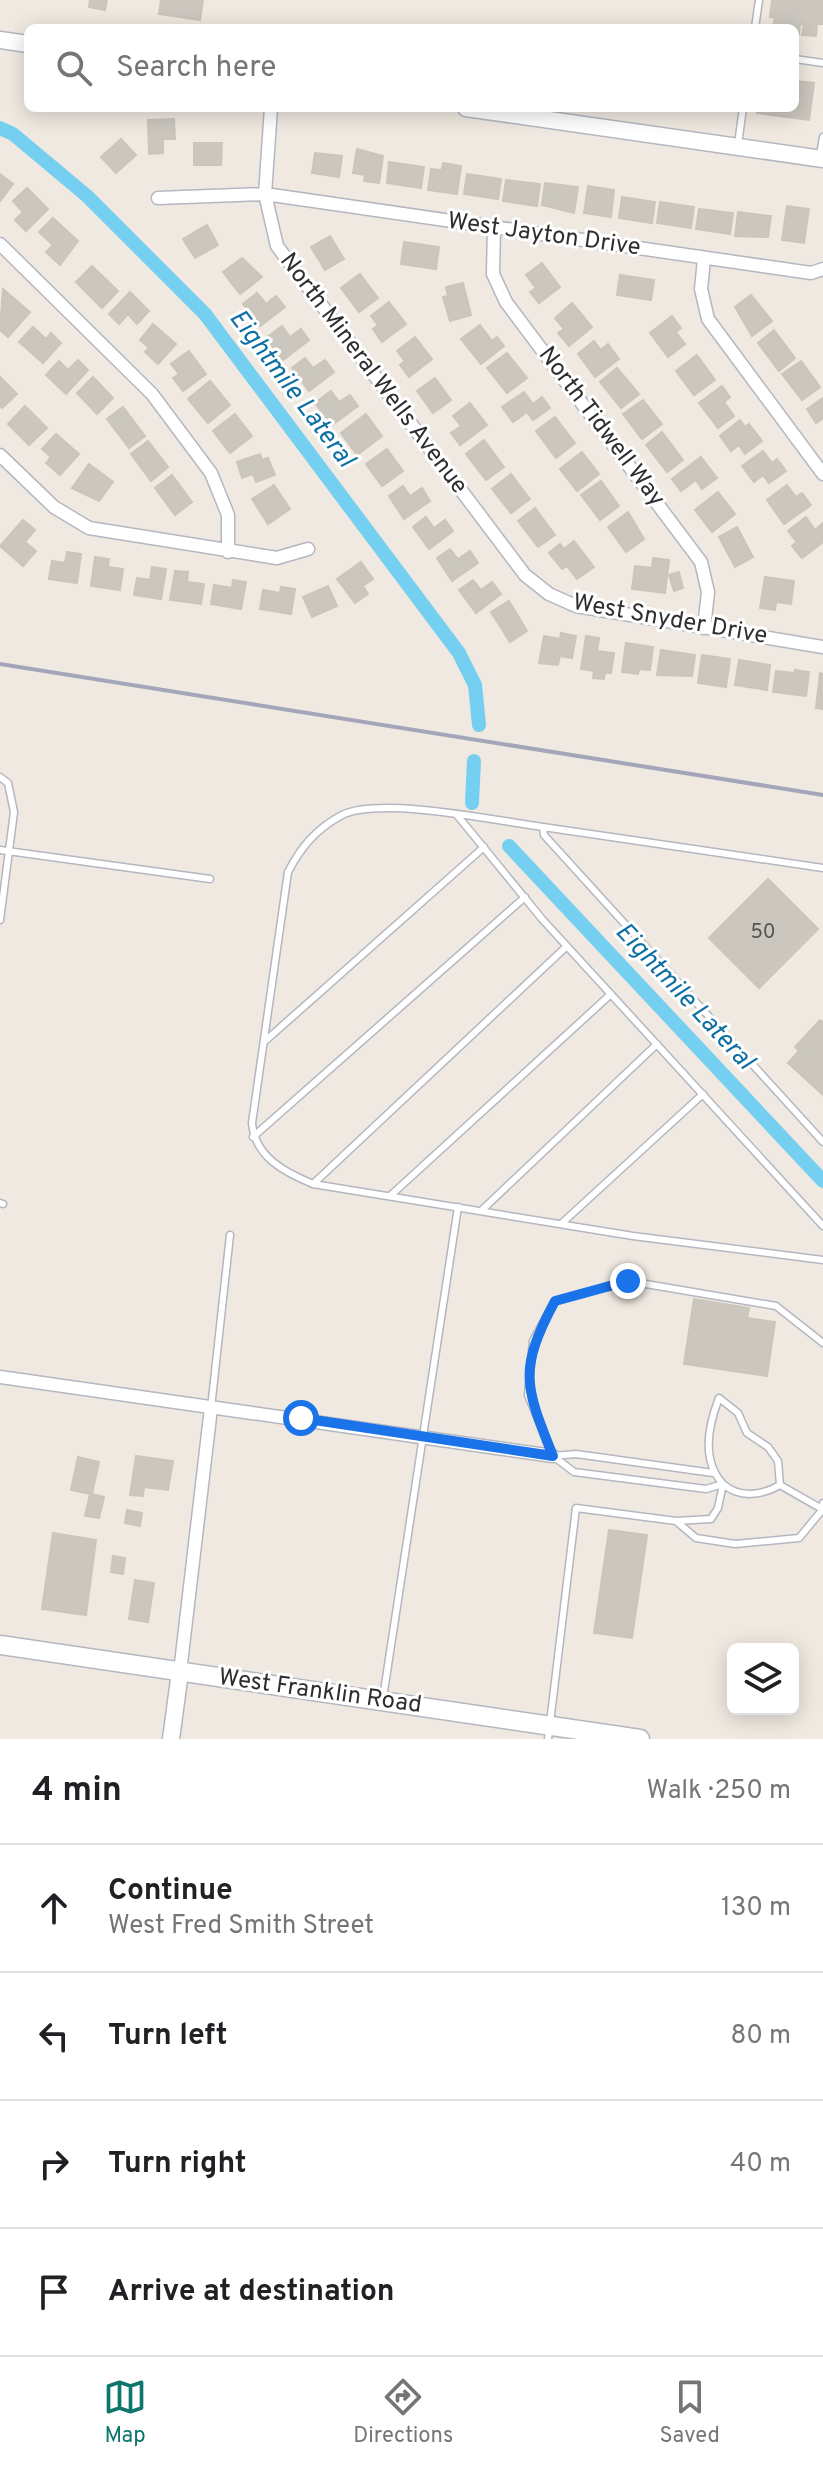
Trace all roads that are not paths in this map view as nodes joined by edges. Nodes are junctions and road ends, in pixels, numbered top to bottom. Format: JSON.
{"nodes":[{"id":1,"x":759,"y":0,"type":"edge"},
{"id":2,"x":756,"y":24,"type":"edge"},
{"id":3,"x":0,"y":40,"type":"edge"},
{"id":4,"x":24,"y":43,"type":"edge"},
{"id":5,"x":799,"y":60,"type":"edge"},
{"id":6,"x":823,"y":63,"type":"edge"},
{"id":7,"x":271,"y":112,"type":"edge"},
{"id":8,"x":494,"y":112,"type":"edge"},
{"id":9,"x":742,"y":112,"type":"edge"},
{"id":10,"x":823,"y":137,"type":"edge"},
{"id":11,"x":737,"y":147,"type":"junction"},
{"id":12,"x":821,"y":159,"type":"edge"},
{"id":13,"x":265,"y":194,"type":"junction"},
{"id":14,"x":158,"y":198,"type":"dead end"},
{"id":15,"x":494,"y":228,"type":"junction"},
{"id":16,"x":0,"y":244,"type":"edge"},
{"id":17,"x":704,"y":259,"type":"junction"},
{"id":18,"x":823,"y":269,"type":"edge"},
{"id":19,"x":0,"y":455,"type":"edge"},
{"id":20,"x":822,"y":472,"type":"edge"},
{"id":21,"x":308,"y":549,"type":"dead end"},
{"id":22,"x":228,"y":552,"type":"junction"},
{"id":23,"x":525,"y":575,"type":"joint"},
{"id":24,"x":704,"y":628,"type":"junction"},
{"id":25,"x":823,"y":647,"type":"edge"},
{"id":26,"x":0,"y":777,"type":"edge"},
{"id":27,"x":457,"y":815,"type":"junction"},
{"id":28,"x":543,"y":827,"type":"junction"},
{"id":29,"x":484,"y":847,"type":"junction"},
{"id":30,"x":0,"y":850,"type":"edge"},
{"id":31,"x":9,"y":851,"type":"junction"},
{"id":32,"x":822,"y":869,"type":"edge"},
{"id":33,"x":210,"y":879,"type":"dead end"},
{"id":34,"x":525,"y":897,"type":"junction"},
{"id":35,"x":0,"y":920,"type":"edge"},
{"id":36,"x":567,"y":946,"type":"junction"},
{"id":37,"x":611,"y":994,"type":"junction"},
{"id":38,"x":264,"y":1042,"type":"junction"},
{"id":39,"x":657,"y":1044,"type":"junction"},
{"id":40,"x":703,"y":1094,"type":"junction"},
{"id":41,"x":253,"y":1137,"type":"junction"},
{"id":42,"x":822,"y":1139,"type":"edge"},
{"id":43,"x":313,"y":1184,"type":"junction"},
{"id":44,"x":390,"y":1196,"type":"junction"},
{"id":45,"x":458,"y":1207,"type":"junction"},
{"id":46,"x":481,"y":1211,"type":"junction"},
{"id":47,"x":561,"y":1224,"type":"junction"},
{"id":48,"x":823,"y":1226,"type":"edge"},
{"id":49,"x":230,"y":1235,"type":"dead end"},
{"id":50,"x":823,"y":1260,"type":"edge"},
{"id":51,"x":823,"y":1343,"type":"edge"},
{"id":52,"x":0,"y":1377,"type":"edge"},
{"id":53,"x":211,"y":1408,"type":"junction"},
{"id":54,"x":425,"y":1436,"type":"junction"},
{"id":55,"x":553,"y":1456,"type":"junction"},
{"id":56,"x":713,"y":1473,"type":"junction"},
{"id":57,"x":723,"y":1484,"type":"junction"},
{"id":58,"x":780,"y":1485,"type":"junction"},
{"id":59,"x":823,"y":1507,"type":"edge"},
{"id":60,"x":676,"y":1521,"type":"junction"},
{"id":61,"x":0,"y":1645,"type":"edge"},
{"id":62,"x":180,"y":1672,"type":"junction"},
{"id":63,"x":382,"y":1701,"type":"junction"},
{"id":64,"x":549,"y":1732,"type":"edge"},
{"id":65,"x":171,"y":1739,"type":"edge"},
{"id":66,"x":640,"y":1739,"type":"edge"}],
"edges":[{"from":1,"to":2,"type":"lane"},
{"from":3,"to":4,"type":"street"},
{"from":5,"to":6,"type":"lane"},
{"from":7,"to":13,"type":"street","name":"North Mineral Wells Avenue"},
{"from":8,"to":11,"type":"street"},
{"from":9,"to":11,"type":"lane"},
{"from":10,"to":12,"type":"lane"},
{"from":11,"to":12,"type":"street"},
{"from":13,"to":14,"type":"street","name":"West Jayton Drive"},
{"from":13,"to":15,"type":"street","name":"West Jayton Drive"},
{"from":13,"to":23,"type":"street","name":"North Mineral Wells Avenue"},
{"from":15,"to":17,"type":"street","name":"West Jayton Drive"},
{"from":15,"to":24,"type":"street","name":"North Tidwell Way"},
{"from":16,"to":22,"type":"street"},
{"from":17,"to":18,"type":"street","name":"West Jayton Drive"},
{"from":17,"to":20,"type":"street"},
{"from":19,"to":22,"type":"street"},
{"from":21,"to":22,"type":"street"},
{"from":23,"to":24,"type":"street","name":"West Snyder Drive"},
{"from":24,"to":25,"type":"street","name":"West Snyder Drive"},
{"from":26,"to":31,"type":"lane"},
{"from":27,"to":28,"type":"lane"},
{"from":27,"to":29,"type":"lane"},
{"from":27,"to":38,"type":"lane"},
{"from":28,"to":32,"type":"lane"},
{"from":28,"to":42,"type":"lane"},
{"from":29,"to":34,"type":"lane"},
{"from":29,"to":38,"type":"lane"},
{"from":30,"to":31,"type":"lane"},
{"from":31,"to":33,"type":"lane"},
{"from":31,"to":35,"type":"lane"},
{"from":34,"to":36,"type":"lane"},
{"from":34,"to":41,"type":"lane"},
{"from":36,"to":37,"type":"lane"},
{"from":36,"to":43,"type":"lane"},
{"from":37,"to":39,"type":"lane"},
{"from":37,"to":44,"type":"lane"},
{"from":38,"to":41,"type":"lane"},
{"from":39,"to":40,"type":"lane"},
{"from":39,"to":46,"type":"lane"},
{"from":40,"to":47,"type":"lane"},
{"from":40,"to":48,"type":"lane"},
{"from":41,"to":43,"type":"lane"},
{"from":43,"to":44,"type":"lane"},
{"from":44,"to":45,"type":"lane"},
{"from":45,"to":46,"type":"lane"},
{"from":45,"to":54,"type":"lane"},
{"from":46,"to":47,"type":"lane"},
{"from":47,"to":50,"type":"lane"},
{"from":49,"to":53,"type":"lane"},
{"from":51,"to":55,"type":"lane"},
{"from":52,"to":53,"type":"street"},
{"from":53,"to":54,"type":"street"},
{"from":53,"to":62,"type":"street"},
{"from":54,"to":55,"type":"street"},
{"from":54,"to":63,"type":"lane"},
{"from":55,"to":56,"type":"lane"},
{"from":55,"to":57,"type":"lane"},
{"from":56,"to":57,"type":"lane"},
{"from":56,"to":58,"type":"lane"},
{"from":57,"to":58,"type":"lane"},
{"from":57,"to":60,"type":"lane"},
{"from":58,"to":59,"type":"lane"},
{"from":59,"to":60,"type":"lane"},
{"from":60,"to":64,"type":"lane"},
{"from":61,"to":62,"type":"main road","name":"West Franklin Road"},
{"from":62,"to":63,"type":"main road","name":"West Franklin Road"},
{"from":62,"to":65,"type":"street"},
{"from":63,"to":64,"type":"main road","name":"West Franklin Road"},
{"from":64,"to":66,"type":"main road","name":"West Franklin Road"}]}
